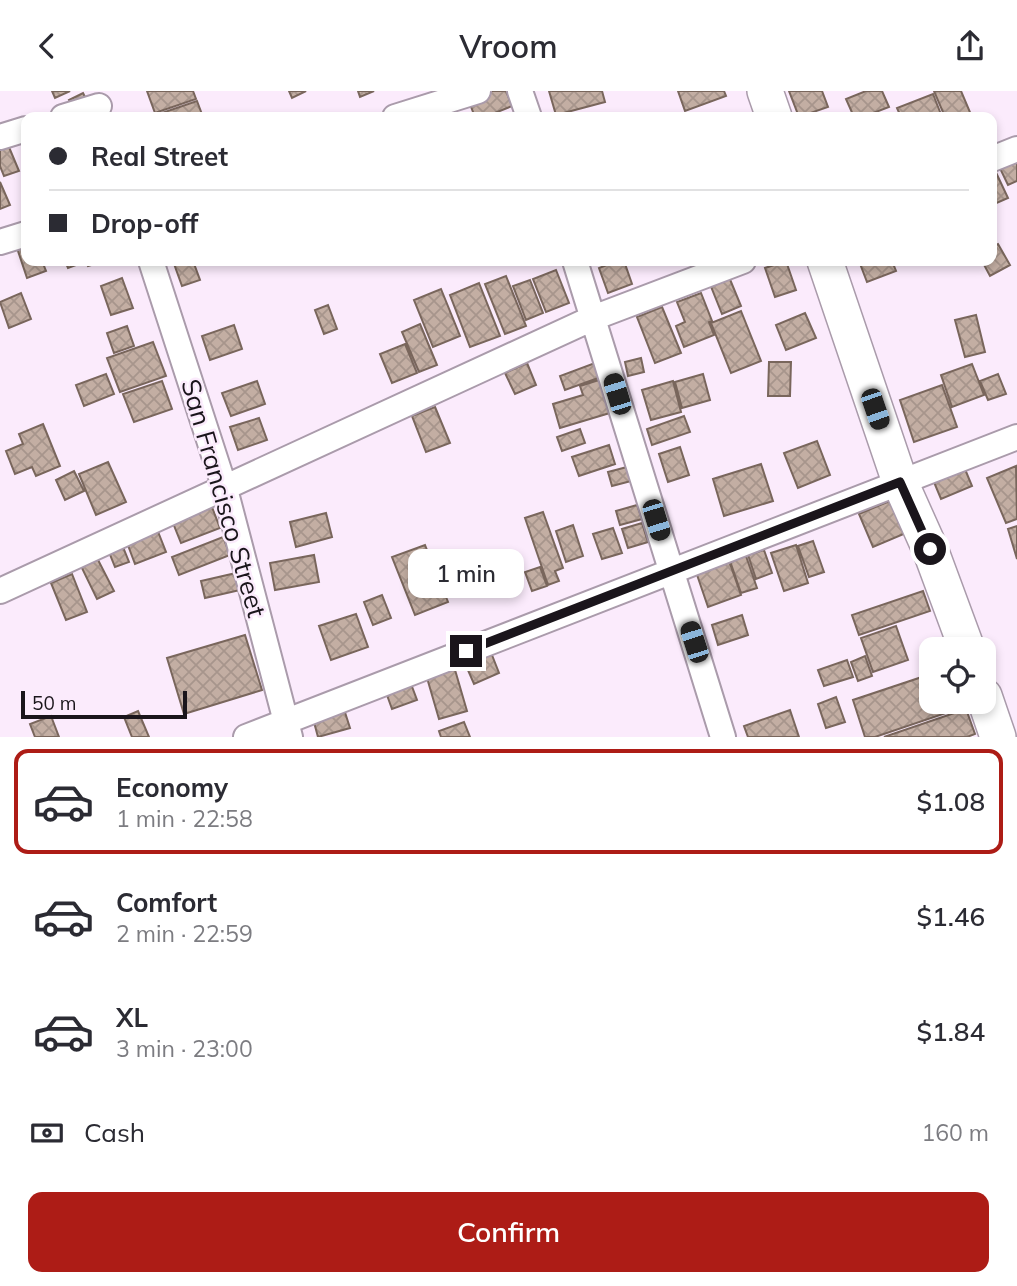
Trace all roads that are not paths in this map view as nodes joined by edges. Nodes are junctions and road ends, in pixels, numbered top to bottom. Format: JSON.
{"nodes":[{"id":1,"x":478,"y":91,"type":"edge"},
{"id":2,"x":520,"y":91,"type":"edge"},
{"id":3,"x":765,"y":91,"type":"edge"},
{"id":4,"x":99,"y":105,"type":"edge"},
{"id":5,"x":78,"y":112,"type":"edge"},
{"id":6,"x":412,"y":112,"type":"edge"},
{"id":7,"x":527,"y":112,"type":"edge"},
{"id":8,"x":772,"y":112,"type":"edge"},
{"id":9,"x":21,"y":131,"type":"edge"},
{"id":10,"x":0,"y":137,"type":"edge"},
{"id":11,"x":1017,"y":149,"type":"edge"},
{"id":12,"x":997,"y":157,"type":"edge"},
{"id":13,"x":21,"y":236,"type":"edge"},
{"id":14,"x":0,"y":242,"type":"edge"},
{"id":15,"x":153,"y":266,"type":"edge"},
{"id":16,"x":577,"y":266,"type":"edge"},
{"id":17,"x":730,"y":266,"type":"edge"},
{"id":18,"x":827,"y":266,"type":"edge"},
{"id":19,"x":593,"y":317,"type":"junction"},
{"id":20,"x":1017,"y":437,"type":"edge"},
{"id":21,"x":900,"y":482,"type":"junction"},
{"id":22,"x":225,"y":489,"type":"junction"},
{"id":23,"x":671,"y":571,"type":"junction"},
{"id":24,"x":0,"y":591,"type":"edge"},
{"id":25,"x":963,"y":637,"type":"edge"},
{"id":26,"x":991,"y":714,"type":"edge"},
{"id":27,"x":288,"y":729,"type":"edge"},
{"id":28,"x":246,"y":737,"type":"edge"},
{"id":29,"x":723,"y":737,"type":"edge"},
{"id":30,"x":999,"y":737,"type":"edge"}],
"edges":[{"from":1,"to":6,"type":"street"},
{"from":2,"to":7,"type":"street"},
{"from":3,"to":8,"type":"main road"},
{"from":4,"to":5,"type":"street"},
{"from":9,"to":10,"type":"street"},
{"from":11,"to":12,"type":"street"},
{"from":13,"to":14,"type":"street"},
{"from":15,"to":22,"type":"street","name":"San Francisco Street"},
{"from":16,"to":19,"type":"street"},
{"from":17,"to":19,"type":"street"},
{"from":18,"to":21,"type":"main road"},
{"from":19,"to":22,"type":"street"},
{"from":19,"to":23,"type":"street"},
{"from":20,"to":21,"type":"street"},
{"from":21,"to":23,"type":"street"},
{"from":21,"to":25,"type":"main road"},
{"from":22,"to":24,"type":"street"},
{"from":22,"to":27,"type":"street","name":"San Francisco Street"},
{"from":23,"to":27,"type":"street"},
{"from":23,"to":29,"type":"street"},
{"from":26,"to":30,"type":"main road"},
{"from":27,"to":28,"type":"street"}]}
